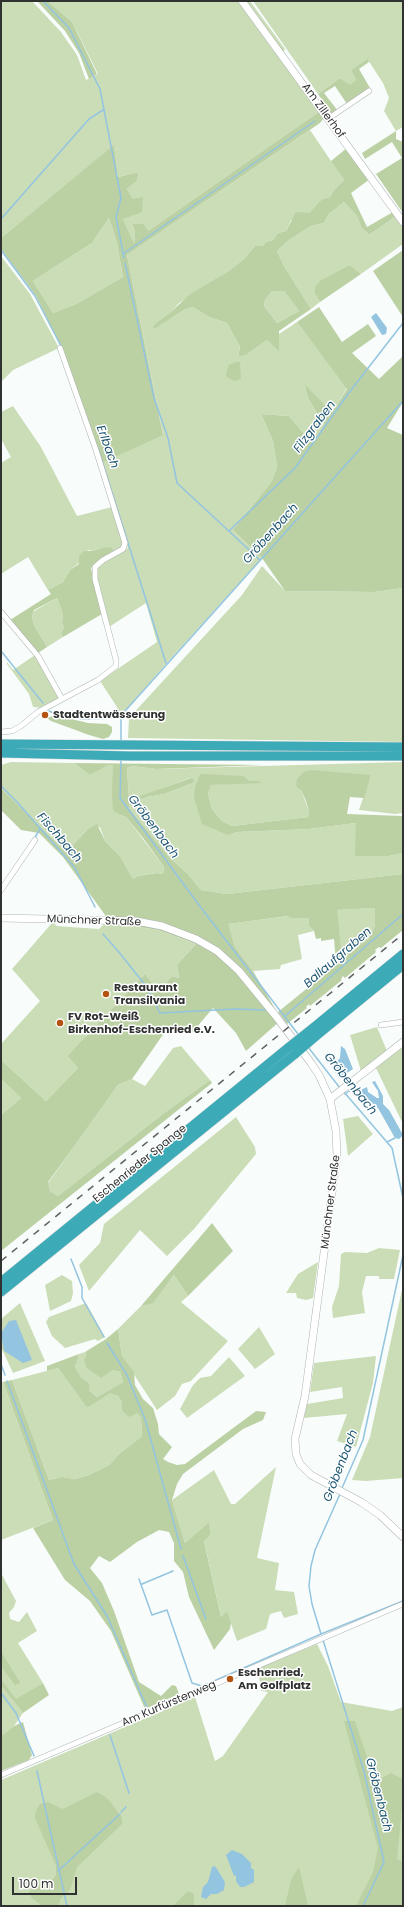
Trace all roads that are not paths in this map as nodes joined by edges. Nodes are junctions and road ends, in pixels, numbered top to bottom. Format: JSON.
{"nodes":[{"id":1,"x":242,"y":1,"type":"edge"},
{"id":2,"x":369,"y":91,"type":"dead end"},
{"id":3,"x":329,"y":118,"type":"junction"},
{"id":4,"x":403,"y":222,"type":"edge"},
{"id":5,"x":60,"y":348,"type":"dead end"},
{"id":6,"x":1,"y":612,"type":"edge"},
{"id":7,"x":62,"y":699,"type":"junction"},
{"id":8,"x":1,"y":732,"type":"edge"},
{"id":9,"x":1,"y":744,"type":"edge"},
{"id":10,"x":403,"y":747,"type":"edge"},
{"id":11,"x":1,"y":753,"type":"edge"},
{"id":12,"x":403,"y":756,"type":"edge"},
{"id":13,"x":35,"y":840,"type":"dead end"},
{"id":14,"x":1,"y":890,"type":"edge"},
{"id":15,"x":1,"y":918,"type":"edge"},
{"id":16,"x":403,"y":954,"type":"edge"},
{"id":17,"x":403,"y":965,"type":"edge"},
{"id":18,"x":403,"y":1022,"type":"edge"},
{"id":19,"x":381,"y":1025,"type":"dead end"},
{"id":20,"x":315,"y":1032,"type":"junction"},
{"id":21,"x":403,"y":1042,"type":"edge"},
{"id":22,"x":292,"y":1051,"type":"junction"},
{"id":23,"x":330,"y":1099,"type":"junction"},
{"id":24,"x":1,"y":1282,"type":"edge"},
{"id":25,"x":1,"y":1292,"type":"edge"},
{"id":26,"x":403,"y":1537,"type":"edge"},
{"id":27,"x":403,"y":1604,"type":"edge"},
{"id":28,"x":1,"y":1775,"type":"edge"}],
"edges":[{"from":1,"to":3,"type":"street","name":"Am Zillerhof"},
{"from":2,"to":3,"type":"street"},
{"from":3,"to":4,"type":"street","name":"Am Zillerhof"},
{"from":5,"to":7,"type":"street"},
{"from":6,"to":7,"type":"street"},
{"from":7,"to":8,"type":"street"},
{"from":9,"to":10,"type":"highway"},
{"from":11,"to":12,"type":"highway"},
{"from":13,"to":14,"type":"street"},
{"from":15,"to":23,"type":"street","name":"Münchner Straße"},
{"from":16,"to":20,"type":"highway"},
{"from":17,"to":20,"type":"highway"},
{"from":18,"to":19,"type":"street"},
{"from":20,"to":22,"type":"highway","bridge":true},
{"from":21,"to":23,"type":"street"},
{"from":22,"to":24,"type":"highway","name":"Eschenrieder Spange"},
{"from":22,"to":25,"type":"highway","name":"Eschenrieder Spange"},
{"from":23,"to":26,"type":"street","name":"Münchner Straße"},
{"from":27,"to":28,"type":"street","name":"Am Kurfürstenweg"}]}
